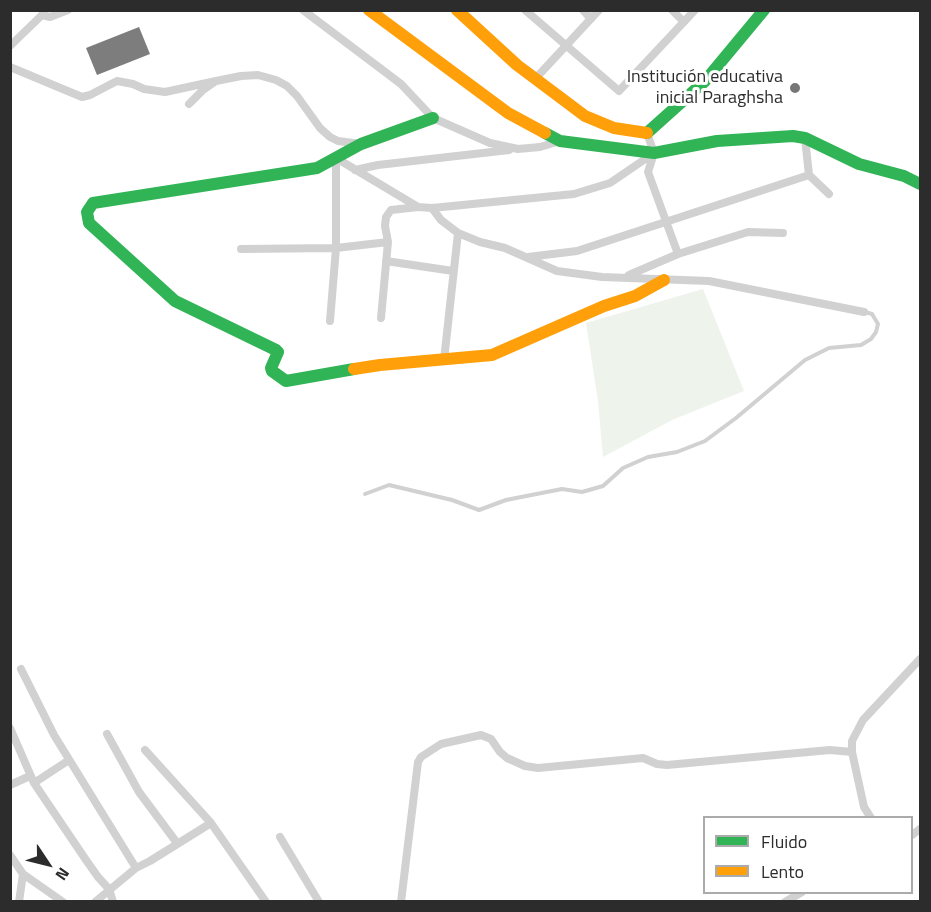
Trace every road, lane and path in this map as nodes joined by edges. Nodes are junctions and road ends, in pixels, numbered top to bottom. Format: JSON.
{"nodes":[{"id":1,"x":68,"y":10,"type":"edge"},
{"id":2,"x":303,"y":10,"type":"edge"},
{"id":3,"x":369,"y":10,"type":"edge"},
{"id":4,"x":457,"y":10,"type":"edge"},
{"id":5,"x":525,"y":10,"type":"edge"},
{"id":6,"x":583,"y":10,"type":"edge"},
{"id":7,"x":599,"y":10,"type":"edge"},
{"id":8,"x":672,"y":10,"type":"edge"},
{"id":9,"x":695,"y":10,"type":"edge"},
{"id":10,"x":764,"y":10,"type":"edge"},
{"id":11,"x":41,"y":13,"type":"edge"},
{"id":12,"x":591,"y":19,"type":"junction"},
{"id":13,"x":684,"y":22,"type":"junction"},
{"id":14,"x":10,"y":46,"type":"edge"},
{"id":15,"x":566,"y":47,"type":"junction"},
{"id":16,"x":10,"y":67,"type":"edge"},
{"id":17,"x":536,"y":78,"type":"junction"},
{"id":18,"x":216,"y":81,"type":"junction"},
{"id":19,"x":189,"y":104,"type":"dead end"},
{"id":20,"x":434,"y":118,"type":"junction"},
{"id":21,"x":647,"y":133,"type":"junction"},
{"id":22,"x":805,"y":138,"type":"junction"},
{"id":23,"x":560,"y":141,"type":"junction"},
{"id":24,"x":361,"y":144,"type":"junction"},
{"id":25,"x":518,"y":149,"type":"junction"},
{"id":26,"x":654,"y":153,"type":"junction"},
{"id":27,"x":336,"y":158,"type":"junction"},
{"id":28,"x":355,"y":170,"type":"junction"},
{"id":29,"x":809,"y":175,"type":"junction"},
{"id":30,"x":921,"y":184,"type":"edge"},
{"id":31,"x":829,"y":194,"type":"dead end"},
{"id":32,"x":418,"y":207,"type":"junction"},
{"id":33,"x":432,"y":208,"type":"junction"},
{"id":34,"x":667,"y":221,"type":"junction"},
{"id":35,"x":458,"y":233,"type":"junction"},
{"id":36,"x":783,"y":233,"type":"dead end"},
{"id":37,"x":388,"y":242,"type":"junction"},
{"id":38,"x":336,"y":248,"type":"junction"},
{"id":39,"x":241,"y":249,"type":"dead end"},
{"id":40,"x":678,"y":254,"type":"junction"},
{"id":41,"x":528,"y":256,"type":"junction"},
{"id":42,"x":386,"y":261,"type":"junction"},
{"id":43,"x":453,"y":271,"type":"junction"},
{"id":44,"x":625,"y":277,"type":"junction"},
{"id":45,"x":664,"y":280,"type":"junction"},
{"id":46,"x":864,"y":312,"type":"joint"},
{"id":47,"x":381,"y":318,"type":"dead end"},
{"id":48,"x":330,"y":321,"type":"dead end"},
{"id":49,"x":444,"y":360,"type":"junction"},
{"id":50,"x":365,"y":494,"type":"dead end"},
{"id":51,"x":921,"y":659,"type":"edge"},
{"id":52,"x":21,"y":669,"type":"dead end"},
{"id":53,"x":10,"y":728,"type":"edge"},
{"id":54,"x":107,"y":734,"type":"dead end"},
{"id":55,"x":145,"y":750,"type":"dead end"},
{"id":56,"x":852,"y":752,"type":"junction"},
{"id":57,"x":69,"y":760,"type":"junction"},
{"id":58,"x":32,"y":779,"type":"junction"},
{"id":59,"x":10,"y":785,"type":"edge"},
{"id":60,"x":864,"y":807,"type":"junction"},
{"id":61,"x":859,"y":816,"type":"edge"},
{"id":62,"x":870,"y":816,"type":"edge"},
{"id":63,"x":211,"y":824,"type":"junction"},
{"id":64,"x":280,"y":837,"type":"dead end"},
{"id":65,"x":177,"y":843,"type":"junction"},
{"id":66,"x":10,"y":855,"type":"edge"},
{"id":67,"x":136,"y":868,"type":"junction"},
{"id":68,"x":22,"y":874,"type":"junction"},
{"id":69,"x":109,"y":889,"type":"junction"},
{"id":70,"x":799,"y":894,"type":"edge"},
{"id":71,"x":19,"y":902,"type":"edge"},
{"id":72,"x":63,"y":902,"type":"edge"},
{"id":73,"x":94,"y":902,"type":"edge"},
{"id":74,"x":113,"y":902,"type":"edge"},
{"id":75,"x":266,"y":902,"type":"edge"},
{"id":76,"x":318,"y":902,"type":"edge"},
{"id":77,"x":401,"y":902,"type":"edge"},
{"id":78,"x":785,"y":902,"type":"edge"}],
"edges":[{"from":1,"to":11,"type":"street"},
{"from":2,"to":20,"type":"street"},
{"from":3,"to":23,"type":"street"},
{"from":4,"to":17,"type":"street"},
{"from":5,"to":15,"type":"street"},
{"from":6,"to":12,"type":"street"},
{"from":7,"to":12,"type":"street"},
{"from":8,"to":13,"type":"street"},
{"from":9,"to":13,"type":"street"},
{"from":10,"to":21,"type":"street"},
{"from":11,"to":14,"type":"street"},
{"from":12,"to":15,"type":"street"},
{"from":13,"to":15,"type":"street"},
{"from":15,"to":17,"type":"street"},
{"from":16,"to":18,"type":"street"},
{"from":17,"to":21,"type":"street"},
{"from":18,"to":19,"type":"street"},
{"from":18,"to":24,"type":"street"},
{"from":20,"to":24,"type":"street"},
{"from":20,"to":25,"type":"street"},
{"from":21,"to":26,"type":"street"},
{"from":22,"to":26,"type":"street"},
{"from":22,"to":29,"type":"street"},
{"from":22,"to":30,"type":"street"},
{"from":23,"to":25,"type":"street"},
{"from":23,"to":26,"type":"street"},
{"from":24,"to":27,"type":"street"},
{"from":25,"to":28,"type":"street"},
{"from":26,"to":33,"type":"street"},
{"from":26,"to":34,"type":"street"},
{"from":27,"to":28,"type":"street"},
{"from":27,"to":38,"type":"street"},
{"from":27,"to":49,"type":"street"},
{"from":28,"to":32,"type":"street"},
{"from":29,"to":31,"type":"street"},
{"from":29,"to":34,"type":"street"},
{"from":32,"to":33,"type":"street"},
{"from":32,"to":37,"type":"street"},
{"from":33,"to":35,"type":"street"},
{"from":34,"to":40,"type":"street"},
{"from":34,"to":41,"type":"street"},
{"from":35,"to":41,"type":"street"},
{"from":35,"to":43,"type":"street"},
{"from":36,"to":40,"type":"street"},
{"from":37,"to":38,"type":"street"},
{"from":37,"to":42,"type":"street"},
{"from":38,"to":39,"type":"street"},
{"from":38,"to":48,"type":"street"},
{"from":40,"to":44,"type":"street"},
{"from":41,"to":44,"type":"street"},
{"from":42,"to":43,"type":"street"},
{"from":42,"to":47,"type":"street"},
{"from":43,"to":49,"type":"street"},
{"from":44,"to":45,"type":"street"},
{"from":45,"to":46,"type":"street"},
{"from":45,"to":49,"type":"street"},
{"from":46,"to":50,"type":"lane"},
{"from":51,"to":56,"type":"street"},
{"from":52,"to":57,"type":"street"},
{"from":53,"to":58,"type":"street"},
{"from":54,"to":65,"type":"street"},
{"from":55,"to":63,"type":"street"},
{"from":56,"to":60,"type":"street"},
{"from":56,"to":77,"type":"street"},
{"from":57,"to":58,"type":"street"},
{"from":57,"to":67,"type":"street"},
{"from":58,"to":59,"type":"street"},
{"from":58,"to":69,"type":"street"},
{"from":60,"to":61,"type":"street"},
{"from":60,"to":62,"type":"street"},
{"from":63,"to":65,"type":"street"},
{"from":63,"to":75,"type":"street"},
{"from":64,"to":76,"type":"street"},
{"from":65,"to":67,"type":"street"},
{"from":66,"to":68,"type":"street"},
{"from":67,"to":69,"type":"street"},
{"from":68,"to":71,"type":"street"},
{"from":68,"to":72,"type":"street"},
{"from":69,"to":73,"type":"street"},
{"from":69,"to":74,"type":"street"},
{"from":70,"to":78,"type":"street"}]}
